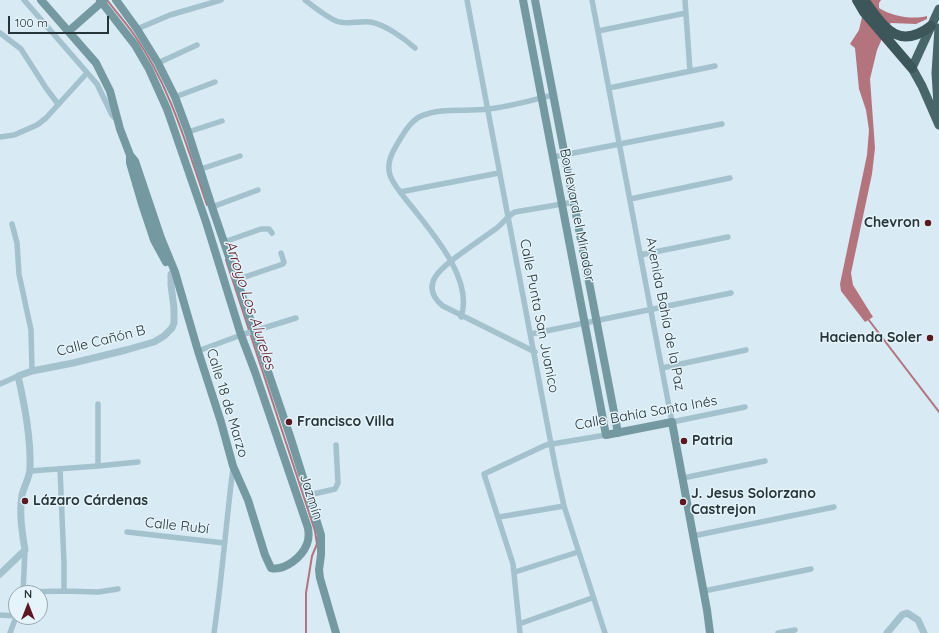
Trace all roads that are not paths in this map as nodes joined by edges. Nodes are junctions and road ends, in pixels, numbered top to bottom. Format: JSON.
{"nodes":[{"id":1,"x":24,"y":0,"type":"edge"},
{"id":2,"x":41,"y":0,"type":"edge"},
{"id":3,"x":116,"y":0,"type":"edge"},
{"id":4,"x":221,"y":0,"type":"edge"},
{"id":5,"x":305,"y":0,"type":"edge"},
{"id":6,"x":467,"y":0,"type":"edge"},
{"id":7,"x":523,"y":0,"type":"edge"},
{"id":8,"x":535,"y":0,"type":"edge"},
{"id":9,"x":592,"y":0,"type":"edge"},
{"id":10,"x":685,"y":0,"type":"edge"},
{"id":11,"x":857,"y":0,"type":"edge"},
{"id":12,"x":864,"y":0,"type":"edge"},
{"id":13,"x":102,"y":1,"type":"edge"},
{"id":14,"x":939,"y":9,"type":"edge"},
{"id":15,"x":686,"y":13,"type":"junction"},
{"id":16,"x":935,"y":27,"type":"edge"},
{"id":17,"x":137,"y":29,"type":"junction"},
{"id":18,"x":69,"y":31,"type":"junction"},
{"id":19,"x":598,"y":31,"type":"junction"},
{"id":20,"x":0,"y":33,"type":"edge"},
{"id":21,"x":887,"y":34,"type":"junction"},
{"id":22,"x":197,"y":45,"type":"dead end"},
{"id":23,"x":415,"y":48,"type":"dead end"},
{"id":24,"x":158,"y":63,"type":"junction"},
{"id":25,"x":715,"y":66,"type":"dead end"},
{"id":26,"x":912,"y":68,"type":"junction"},
{"id":27,"x":690,"y":71,"type":"junction"},
{"id":28,"x":87,"y":73,"type":"junction"},
{"id":29,"x":215,"y":82,"type":"dead end"},
{"id":30,"x":609,"y":88,"type":"junction"},
{"id":31,"x":553,"y":95,"type":"junction"},
{"id":32,"x":175,"y":97,"type":"junction"},
{"id":33,"x":542,"y":98,"type":"junction"},
{"id":34,"x":58,"y":104,"type":"junction"},
{"id":35,"x":488,"y":109,"type":"junction"},
{"id":36,"x":118,"y":121,"type":"junction"},
{"id":37,"x":222,"y":122,"type":"dead end"},
{"id":38,"x":722,"y":124,"type":"dead end"},
{"id":39,"x":939,"y":126,"type":"edge"},
{"id":40,"x":188,"y":132,"type":"junction"},
{"id":41,"x":0,"y":137,"type":"edge"},
{"id":42,"x":619,"y":144,"type":"junction"},
{"id":43,"x":565,"y":154,"type":"junction"},
{"id":44,"x":240,"y":156,"type":"dead end"},
{"id":45,"x":553,"y":157,"type":"junction"},
{"id":46,"x":201,"y":169,"type":"junction"},
{"id":47,"x":499,"y":172,"type":"junction"},
{"id":48,"x":730,"y":178,"type":"dead end"},
{"id":49,"x":258,"y":190,"type":"dead end"},
{"id":50,"x":400,"y":192,"type":"junction"},
{"id":51,"x":630,"y":199,"type":"junction"},
{"id":52,"x":574,"y":202,"type":"junction"},
{"id":53,"x":562,"y":204,"type":"junction"},
{"id":54,"x":212,"y":206,"type":"junction"},
{"id":55,"x":508,"y":217,"type":"junction"},
{"id":56,"x":12,"y":224,"type":"dead end"},
{"id":57,"x":272,"y":233,"type":"dead end"},
{"id":58,"x":728,"y":237,"type":"dead end"},
{"id":59,"x":224,"y":242,"type":"junction"},
{"id":60,"x":281,"y":253,"type":"dead end"},
{"id":61,"x":640,"y":255,"type":"junction"},
{"id":62,"x":450,"y":261,"type":"junction"},
{"id":63,"x":174,"y":274,"type":"junction"},
{"id":64,"x":236,"y":280,"type":"junction"},
{"id":65,"x":731,"y":293,"type":"dead end"},
{"id":66,"x":651,"y":310,"type":"junction"},
{"id":67,"x":461,"y":317,"type":"junction"},
{"id":68,"x":296,"y":318,"type":"dead end"},
{"id":69,"x":597,"y":321,"type":"junction"},
{"id":70,"x":584,"y":323,"type":"junction"},
{"id":71,"x":248,"y":333,"type":"junction"},
{"id":72,"x":531,"y":334,"type":"junction"},
{"id":73,"x":746,"y":350,"type":"dead end"},
{"id":74,"x":198,"y":351,"type":"junction"},
{"id":75,"x":535,"y":352,"type":"junction"},
{"id":76,"x":662,"y":368,"type":"junction"},
{"id":77,"x":32,"y":371,"type":"junction"},
{"id":78,"x":18,"y":376,"type":"junction"},
{"id":79,"x":0,"y":384,"type":"edge"},
{"id":80,"x":98,"y":404,"type":"dead end"},
{"id":81,"x":745,"y":407,"type":"dead end"},
{"id":82,"x":672,"y":422,"type":"junction"},
{"id":83,"x":618,"y":433,"type":"junction"},
{"id":84,"x":606,"y":435,"type":"junction"},
{"id":85,"x":551,"y":443,"type":"junction"},
{"id":86,"x":336,"y":445,"type":"dead end"},
{"id":87,"x":765,"y":461,"type":"dead end"},
{"id":88,"x":138,"y":462,"type":"dead end"},
{"id":89,"x":98,"y":466,"type":"junction"},
{"id":90,"x":233,"y":466,"type":"junction"},
{"id":91,"x":60,"y":469,"type":"junction"},
{"id":92,"x":30,"y":471,"type":"junction"},
{"id":93,"x":683,"y":478,"type":"junction"},
{"id":94,"x":309,"y":495,"type":"junction"},
{"id":95,"x":564,"y":506,"type":"junction"},
{"id":96,"x":834,"y":507,"type":"dead end"},
{"id":97,"x":499,"y":517,"type":"junction"},
{"id":98,"x":127,"y":532,"type":"dead end"},
{"id":99,"x":693,"y":536,"type":"junction"},
{"id":100,"x":224,"y":543,"type":"junction"},
{"id":101,"x":25,"y":550,"type":"junction"},
{"id":102,"x":578,"y":552,"type":"junction"},
{"id":103,"x":811,"y":570,"type":"dead end"},
{"id":104,"x":515,"y":572,"type":"junction"},
{"id":105,"x":0,"y":574,"type":"edge"},
{"id":106,"x":23,"y":585,"type":"edge"},
{"id":107,"x":118,"y":589,"type":"dead end"},
{"id":108,"x":64,"y":591,"type":"junction"},
{"id":109,"x":704,"y":591,"type":"junction"},
{"id":110,"x":48,"y":592,"type":"edge"},
{"id":111,"x":592,"y":598,"type":"junction"},
{"id":112,"x":519,"y":624,"type":"junction"},
{"id":113,"x":795,"y":630,"type":"dead end"},
{"id":114,"x":214,"y":633,"type":"edge"},
{"id":115,"x":336,"y":633,"type":"edge"},
{"id":116,"x":520,"y":633,"type":"edge"},
{"id":117,"x":605,"y":633,"type":"edge"},
{"id":118,"x":710,"y":633,"type":"edge"},
{"id":119,"x":778,"y":633,"type":"edge"},
{"id":120,"x":887,"y":633,"type":"edge"},
{"id":121,"x":924,"y":633,"type":"edge"}],
"edges":[{"from":1,"to":28,"type":"street","name":"Calle 18 de Marzo"},
{"from":2,"to":18,"type":"main road","name":"Calle 18 de Marzo"},
{"from":3,"to":17,"type":"main road"},
{"from":4,"to":17,"type":"street"},
{"from":5,"to":23,"type":"street"},
{"from":6,"to":35,"type":"street","name":"Calle Punta San Juanico"},
{"from":7,"to":33,"type":"main road","name":"Boulevard el Mirador"},
{"from":8,"to":31,"type":"main road","name":"Boulevard el Mirador"},
{"from":9,"to":19,"type":"street","name":"Avenida Bahía de la Paz"},
{"from":10,"to":15,"type":"street"},
{"from":11,"to":21,"type":"highway"},
{"from":12,"to":21,"type":"highway"},
{"from":13,"to":18,"type":"main road"},
{"from":13,"to":71,"type":"main road"},
{"from":14,"to":16,"type":"highway"},
{"from":15,"to":19,"type":"street"},
{"from":15,"to":27,"type":"street"},
{"from":16,"to":21,"type":"highway"},
{"from":16,"to":26,"type":"highway"},
{"from":16,"to":39,"type":"highway"},
{"from":17,"to":24,"type":"main road"},
{"from":18,"to":36,"type":"main road","name":"Calle 18 de Marzo"},
{"from":19,"to":30,"type":"street","name":"Avenida Bahía de la Paz"},
{"from":20,"to":34,"type":"street"},
{"from":21,"to":26,"type":"highway"},
{"from":22,"to":24,"type":"street"},
{"from":24,"to":32,"type":"main road"},
{"from":25,"to":27,"type":"street"},
{"from":26,"to":39,"type":"highway"},
{"from":27,"to":30,"type":"street"},
{"from":28,"to":34,"type":"street"},
{"from":28,"to":36,"type":"street","name":"Calle 18 de Marzo"},
{"from":29,"to":32,"type":"street"},
{"from":30,"to":42,"type":"street","name":"Avenida Bahía de la Paz"},
{"from":31,"to":33,"type":"street"},
{"from":31,"to":43,"type":"main road","name":"Boulevard el Mirador"},
{"from":32,"to":40,"type":"main road"},
{"from":33,"to":35,"type":"street"},
{"from":33,"to":45,"type":"main road","name":"Boulevard el Mirador"},
{"from":34,"to":41,"type":"street"},
{"from":35,"to":47,"type":"street","name":"Calle Punta San Juanico"},
{"from":35,"to":50,"type":"street"},
{"from":36,"to":63,"type":"main road","name":"Calle 18 de Marzo"},
{"from":37,"to":40,"type":"street"},
{"from":38,"to":42,"type":"street"},
{"from":40,"to":46,"type":"main road"},
{"from":42,"to":43,"type":"street"},
{"from":42,"to":51,"type":"street","name":"Avenida Bahía de la Paz"},
{"from":43,"to":45,"type":"street"},
{"from":43,"to":52,"type":"main road","name":"Boulevard el Mirador"},
{"from":44,"to":46,"type":"street"},
{"from":45,"to":53,"type":"main road","name":"Boulevard el Mirador"},
{"from":46,"to":54,"type":"main road"},
{"from":47,"to":50,"type":"street"},
{"from":47,"to":55,"type":"street","name":"Calle Punta San Juanico"},
{"from":48,"to":51,"type":"street"},
{"from":49,"to":54,"type":"street"},
{"from":50,"to":62,"type":"street"},
{"from":51,"to":61,"type":"street","name":"Avenida Bahía de la Paz"},
{"from":52,"to":53,"type":"street"},
{"from":52,"to":69,"type":"main road","name":"Boulevard el Mirador"},
{"from":53,"to":55,"type":"street"},
{"from":53,"to":70,"type":"main road","name":"Boulevard el Mirador"},
{"from":54,"to":59,"type":"main road"},
{"from":55,"to":62,"type":"street"},
{"from":55,"to":72,"type":"street","name":"Calle Punta San Juanico"},
{"from":56,"to":77,"type":"street"},
{"from":57,"to":59,"type":"street"},
{"from":58,"to":61,"type":"street"},
{"from":59,"to":64,"type":"main road"},
{"from":60,"to":64,"type":"street"},
{"from":61,"to":66,"type":"street","name":"Avenida Bahía de la Paz"},
{"from":62,"to":67,"type":"street"},
{"from":62,"to":67,"type":"street"},
{"from":63,"to":74,"type":"main road","name":"Calle 18 de Marzo"},
{"from":63,"to":77,"type":"street","name":"Calle Cañón B"},
{"from":64,"to":71,"type":"main road"},
{"from":65,"to":66,"type":"street"},
{"from":66,"to":69,"type":"street"},
{"from":66,"to":76,"type":"street","name":"Avenida Bahía de la Paz"},
{"from":67,"to":75,"type":"street"},
{"from":68,"to":71,"type":"street"},
{"from":69,"to":70,"type":"street"},
{"from":69,"to":83,"type":"main road","name":"Boulevard el Mirador"},
{"from":70,"to":72,"type":"street"},
{"from":70,"to":84,"type":"main road","name":"Boulevard el Mirador"},
{"from":71,"to":74,"type":"street"},
{"from":71,"to":90,"type":"main road","name":"Jazmín"},
{"from":71,"to":94,"type":"main road"},
{"from":72,"to":75,"type":"street","name":"Calle Punta San Juanico"},
{"from":73,"to":76,"type":"street"},
{"from":74,"to":90,"type":"main road","name":"Calle 18 de Marzo"},
{"from":75,"to":85,"type":"street","name":"Calle Punta San Juanico"},
{"from":76,"to":82,"type":"street","name":"Avenida Bahía de la Paz"},
{"from":77,"to":78,"type":"street","name":"Calle Cañón B"},
{"from":78,"to":79,"type":"street","name":"Calle Cañón B"},
{"from":78,"to":92,"type":"street"},
{"from":80,"to":89,"type":"street"},
{"from":81,"to":82,"type":"street","name":"Calle Bahía Santa Inés"},
{"from":82,"to":83,"type":"main road","name":"Calle Bahía Santa Inés"},
{"from":82,"to":93,"type":"main road","name":"Avenida Bahía de la Paz"},
{"from":83,"to":84,"type":"main road","name":"Calle Bahía Santa Inés"},
{"from":84,"to":85,"type":"street","name":"Calle Bahía Santa Inés"},
{"from":85,"to":95,"type":"street","name":"Calle Punta San Juanico"},
{"from":85,"to":97,"type":"street","name":"Calle Bahía Santa Inés"},
{"from":86,"to":94,"type":"street"},
{"from":87,"to":93,"type":"street"},
{"from":88,"to":89,"type":"street"},
{"from":89,"to":91,"type":"street"},
{"from":90,"to":100,"type":"street","name":"Calle 18 de Marzo"},
{"from":91,"to":92,"type":"street"},
{"from":91,"to":108,"type":"street"},
{"from":92,"to":101,"type":"street"},
{"from":93,"to":99,"type":"main road","name":"Avenida Bahía de la Paz"},
{"from":94,"to":115,"type":"main road"},
{"from":95,"to":97,"type":"street"},
{"from":95,"to":102,"type":"street","name":"Calle Punta San Juanico"},
{"from":96,"to":99,"type":"street"},
{"from":97,"to":104,"type":"street"},
{"from":98,"to":100,"type":"street","name":"Calle Rubí"},
{"from":99,"to":109,"type":"main road","name":"Avenida Bahía de la Paz"},
{"from":100,"to":114,"type":"street","name":"Calle 18 de Marzo"},
{"from":101,"to":105,"type":"street"},
{"from":101,"to":106,"type":"street"},
{"from":102,"to":104,"type":"street"},
{"from":102,"to":111,"type":"street","name":"Calle Punta San Juanico"},
{"from":103,"to":109,"type":"street"},
{"from":104,"to":112,"type":"street"},
{"from":107,"to":108,"type":"street"},
{"from":108,"to":110,"type":"street"},
{"from":109,"to":118,"type":"main road","name":"Avenida Bahía de la Paz"},
{"from":111,"to":112,"type":"street"},
{"from":111,"to":117,"type":"street","name":"Calle Punta San Juanico"},
{"from":112,"to":116,"type":"street"},
{"from":113,"to":119,"type":"street"},
{"from":120,"to":121,"type":"street"}]}
